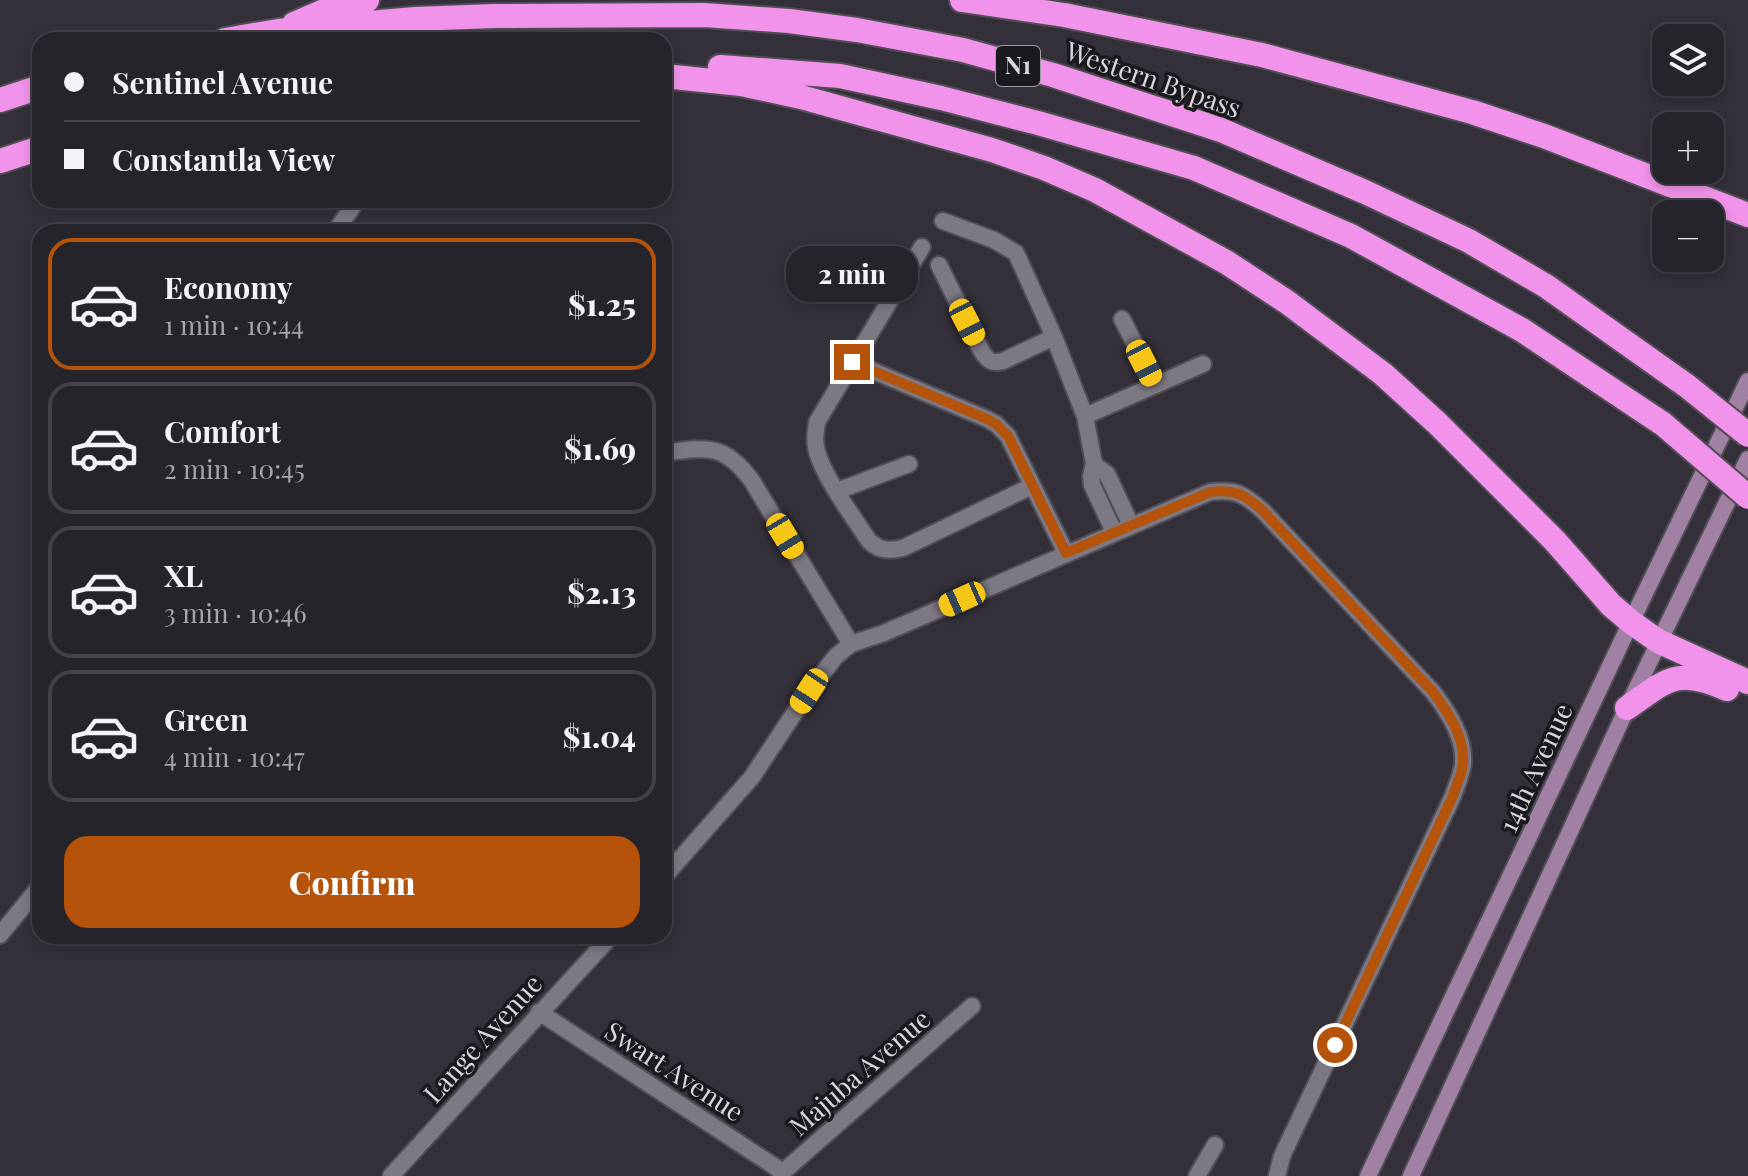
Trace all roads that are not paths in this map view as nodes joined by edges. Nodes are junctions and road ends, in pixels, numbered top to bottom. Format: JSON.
{"nodes":[{"id":1,"x":367,"y":0,"type":"edge"},
{"id":2,"x":962,"y":0,"type":"edge"},
{"id":3,"x":278,"y":31,"type":"junction"},
{"id":4,"x":272,"y":32,"type":"edge"},
{"id":5,"x":672,"y":64,"type":"edge"},
{"id":6,"x":672,"y":77,"type":"edge"},
{"id":7,"x":32,"y":90,"type":"edge"},
{"id":8,"x":0,"y":100,"type":"edge"},
{"id":9,"x":32,"y":151,"type":"edge"},
{"id":10,"x":0,"y":161,"type":"edge"},
{"id":11,"x":1748,"y":215,"type":"edge"},
{"id":12,"x":943,"y":221,"type":"dead end"},
{"id":13,"x":922,"y":247,"type":"dead end"},
{"id":14,"x":939,"y":265,"type":"dead end"},
{"id":15,"x":1122,"y":319,"type":"dead end"},
{"id":16,"x":1054,"y":337,"type":"junction"},
{"id":17,"x":852,"y":362,"type":"junction"},
{"id":18,"x":1203,"y":364,"type":"dead end"},
{"id":19,"x":1748,"y":381,"type":"edge"},
{"id":20,"x":1156,"y":385,"type":"junction"},
{"id":21,"x":1085,"y":416,"type":"junction"},
{"id":22,"x":1748,"y":435,"type":"edge"},
{"id":23,"x":672,"y":452,"type":"edge"},
{"id":24,"x":1748,"y":459,"type":"edge"},
{"id":25,"x":909,"y":464,"type":"dead end"},
{"id":26,"x":1094,"y":464,"type":"junction"},
{"id":27,"x":1032,"y":486,"type":"junction"},
{"id":28,"x":837,"y":491,"type":"junction"},
{"id":29,"x":1748,"y":497,"type":"edge"},
{"id":30,"x":1131,"y":525,"type":"junction"},
{"id":31,"x":1114,"y":532,"type":"junction"},
{"id":32,"x":1066,"y":553,"type":"junction"},
{"id":33,"x":1631,"y":622,"type":"junction"},
{"id":34,"x":1658,"y":641,"type":"junction"},
{"id":35,"x":851,"y":644,"type":"junction"},
{"id":36,"x":1748,"y":682,"type":"edge"},
{"id":37,"x":1748,"y":698,"type":"edge"},
{"id":38,"x":1627,"y":708,"type":"junction"},
{"id":39,"x":672,"y":868,"type":"edge"},
{"id":40,"x":32,"y":896,"type":"edge"},
{"id":41,"x":0,"y":935,"type":"edge"},
{"id":42,"x":603,"y":944,"type":"edge"},
{"id":43,"x":972,"y":1006,"type":"dead end"},
{"id":44,"x":539,"y":1012,"type":"junction"},
{"id":45,"x":1215,"y":1145,"type":"dead end"},
{"id":46,"x":782,"y":1174,"type":"edge"},
{"id":47,"x":391,"y":1176,"type":"edge"},
{"id":48,"x":1197,"y":1176,"type":"edge"},
{"id":49,"x":1277,"y":1176,"type":"edge"},
{"id":50,"x":1368,"y":1176,"type":"edge"},
{"id":51,"x":1413,"y":1176,"type":"edge"}],
"edges":[{"from":1,"to":3,"type":"highway"},
{"from":2,"to":11,"type":"highway"},
{"from":3,"to":4,"type":"highway","name":"Western Bypass","number":"N1"},
{"from":3,"to":22,"type":"highway","name":"Western Bypass","number":"N1","bridge":true},
{"from":5,"to":29,"type":"highway","number":"N1","bridge":true},
{"from":6,"to":33,"type":"highway"},
{"from":7,"to":8,"type":"highway"},
{"from":9,"to":10,"type":"highway"},
{"from":12,"to":16,"type":"street"},
{"from":13,"to":17,"type":"street"},
{"from":14,"to":16,"type":"street"},
{"from":15,"to":20,"type":"street"},
{"from":16,"to":21,"type":"street"},
{"from":17,"to":27,"type":"street"},
{"from":17,"to":28,"type":"street"},
{"from":18,"to":20,"type":"street"},
{"from":19,"to":33,"type":"main road","name":"14th Avenue"},
{"from":20,"to":21,"type":"street"},
{"from":21,"to":26,"type":"street"},
{"from":23,"to":35,"type":"street"},
{"from":24,"to":34,"type":"main road"},
{"from":25,"to":28,"type":"street"},
{"from":26,"to":30,"type":"street"},
{"from":26,"to":31,"type":"street"},
{"from":27,"to":28,"type":"street"},
{"from":27,"to":32,"type":"street"},
{"from":30,"to":31,"type":"street"},
{"from":30,"to":49,"type":"street"},
{"from":31,"to":32,"type":"street"},
{"from":32,"to":35,"type":"street"},
{"from":33,"to":34,"type":"highway"},
{"from":33,"to":50,"type":"main road","name":"14th Avenue"},
{"from":34,"to":36,"type":"highway"},
{"from":34,"to":38,"type":"main road"},
{"from":35,"to":39,"type":"street"},
{"from":37,"to":38,"type":"highway"},
{"from":38,"to":51,"type":"main road"},
{"from":40,"to":41,"type":"street"},
{"from":42,"to":44,"type":"street","name":"Lange Avenue"},
{"from":43,"to":46,"type":"street","name":"Majuba Avenue"},
{"from":44,"to":46,"type":"street","name":"Swart Avenue"},
{"from":44,"to":47,"type":"street","name":"Lange Avenue"},
{"from":45,"to":48,"type":"street"}]}
